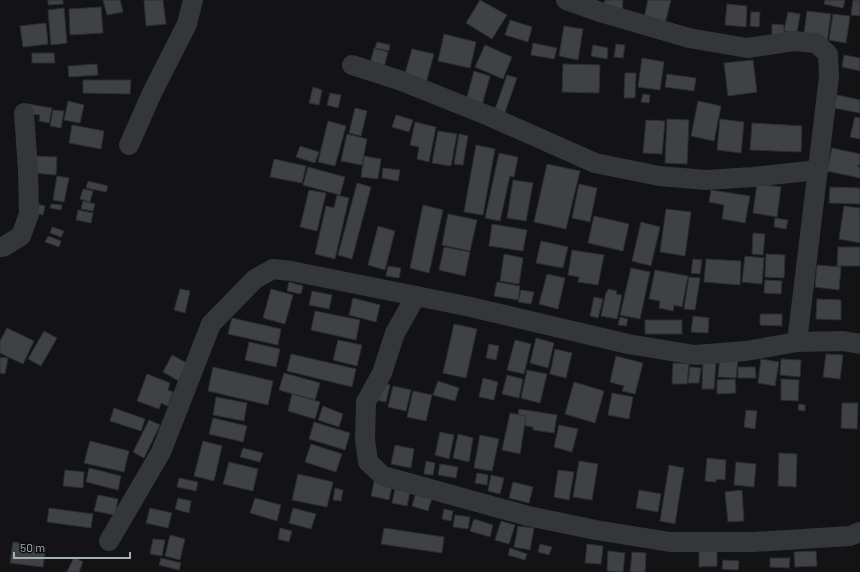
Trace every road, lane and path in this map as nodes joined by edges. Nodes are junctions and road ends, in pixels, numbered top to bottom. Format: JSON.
{"nodes":[{"id":1,"x":193,"y":0,"type":"edge"},
{"id":2,"x":566,"y":0,"type":"edge"},
{"id":3,"x":352,"y":65,"type":"dead end"},
{"id":4,"x":24,"y":113,"type":"dead end"},
{"id":5,"x":129,"y":145,"type":"dead end"},
{"id":6,"x":818,"y":170,"type":"junction"},
{"id":7,"x":0,"y":247,"type":"edge"},
{"id":8,"x":416,"y":296,"type":"junction"},
{"id":9,"x":797,"y":342,"type":"junction"},
{"id":10,"x":860,"y":344,"type":"edge"},
{"id":11,"x":860,"y":532,"type":"edge"},
{"id":12,"x":109,"y":541,"type":"dead end"}],
"edges":[{"from":1,"to":5,"type":"street"},
{"from":2,"to":6,"type":"street"},
{"from":3,"to":6,"type":"street"},
{"from":4,"to":7,"type":"street"},
{"from":6,"to":9,"type":"street"},
{"from":8,"to":9,"type":"street"},
{"from":8,"to":11,"type":"street"},
{"from":8,"to":12,"type":"street"},
{"from":9,"to":10,"type":"street"}]}
